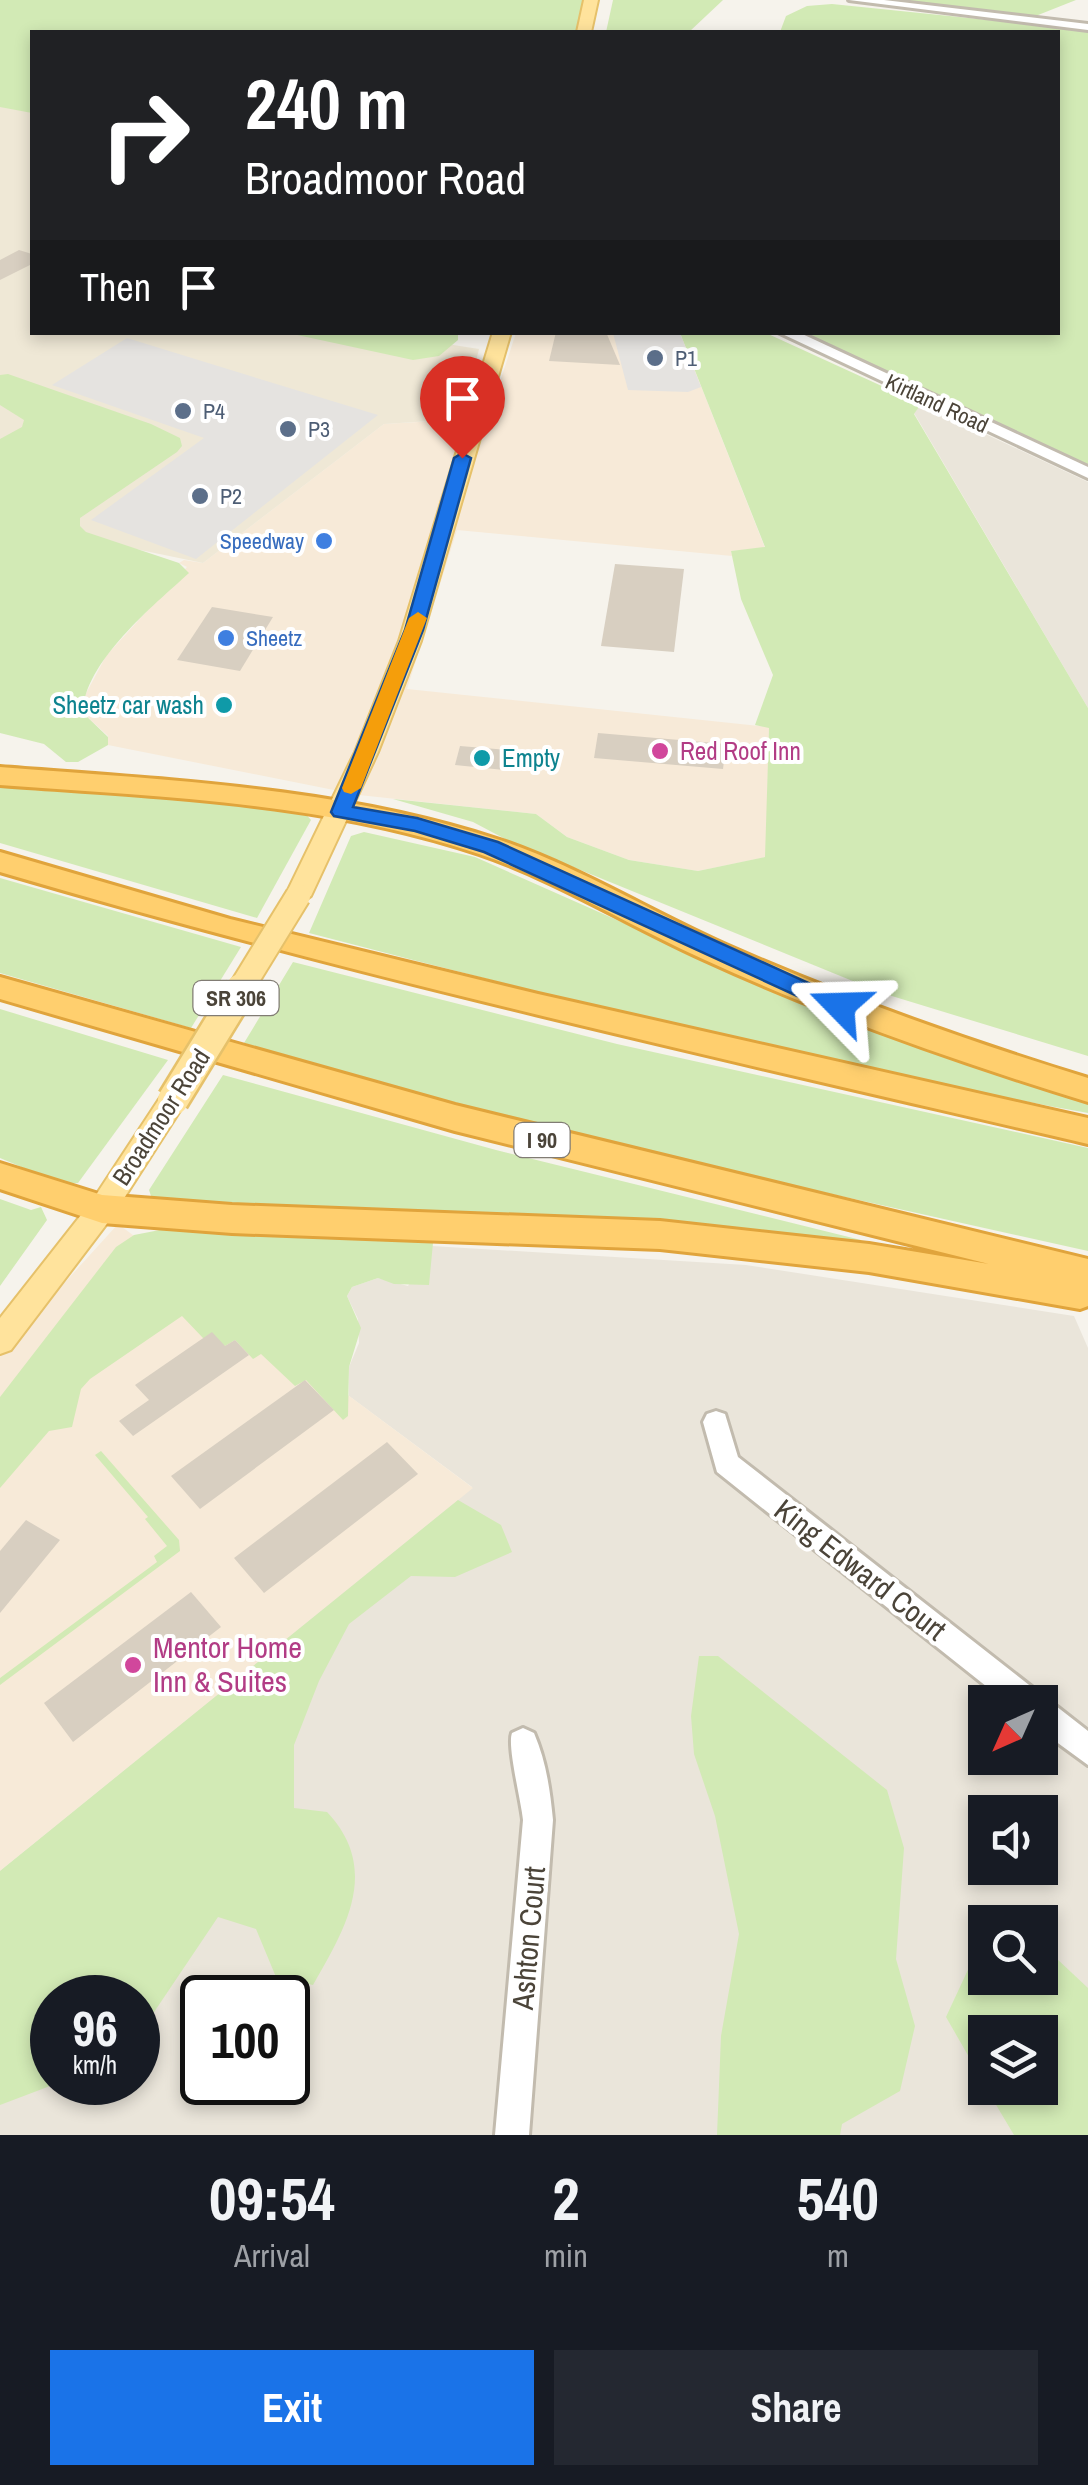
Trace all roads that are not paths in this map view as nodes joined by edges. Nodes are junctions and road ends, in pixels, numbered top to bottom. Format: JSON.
{"nodes":[{"id":1,"x":591,"y":0,"type":"edge"},
{"id":2,"x":855,"y":0,"type":"edge"},
{"id":3,"x":1088,"y":28,"type":"edge"},
{"id":4,"x":584,"y":30,"type":"edge"},
{"id":5,"x":501,"y":335,"type":"edge"},
{"id":6,"x":791,"y":335,"type":"edge"},
{"id":7,"x":1088,"y":473,"type":"edge"},
{"id":8,"x":0,"y":776,"type":"edge"},
{"id":9,"x":341,"y":812,"type":"junction"},
{"id":10,"x":0,"y":862,"type":"edge"},
{"id":11,"x":0,"y":988,"type":"edge"},
{"id":12,"x":1088,"y":1090,"type":"edge"},
{"id":13,"x":1088,"y":1131,"type":"edge"},
{"id":14,"x":0,"y":1176,"type":"edge"},
{"id":15,"x":102,"y":1210,"type":"junction"},
{"id":16,"x":1088,"y":1274,"type":"edge"},
{"id":17,"x":1088,"y":1296,"type":"edge"},
{"id":18,"x":0,"y":1340,"type":"edge"},
{"id":19,"x":716,"y":1422,"type":"dead end"},
{"id":20,"x":1006,"y":1685,"type":"edge"},
{"id":21,"x":1058,"y":1726,"type":"edge"},
{"id":22,"x":524,"y":1743,"type":"dead end"},
{"id":23,"x":1088,"y":1750,"type":"edge"},
{"id":24,"x":512,"y":2135,"type":"edge"}],
"edges":[{"from":1,"to":4,"type":"main road"},
{"from":2,"to":3,"type":"street"},
{"from":5,"to":9,"type":"main road","name":"Broadmoor Road","number":"SR 306"},
{"from":6,"to":7,"type":"street","name":"Kirtland Road"},
{"from":8,"to":9,"type":"highway"},
{"from":9,"to":12,"type":"highway"},
{"from":9,"to":15,"type":"main road","name":"Broadmoor Road","number":"SR 306","bridge":true},
{"from":10,"to":13,"type":"highway"},
{"from":11,"to":16,"type":"highway","number":"I 90"},
{"from":14,"to":15,"type":"highway"},
{"from":15,"to":17,"type":"highway"},
{"from":15,"to":18,"type":"main road","name":"Broadmoor Road","number":"SR 306"},
{"from":19,"to":20,"type":"street","name":"King Edward Court"},
{"from":21,"to":23,"type":"street"},
{"from":22,"to":24,"type":"street","name":"Ashton Court"}]}
